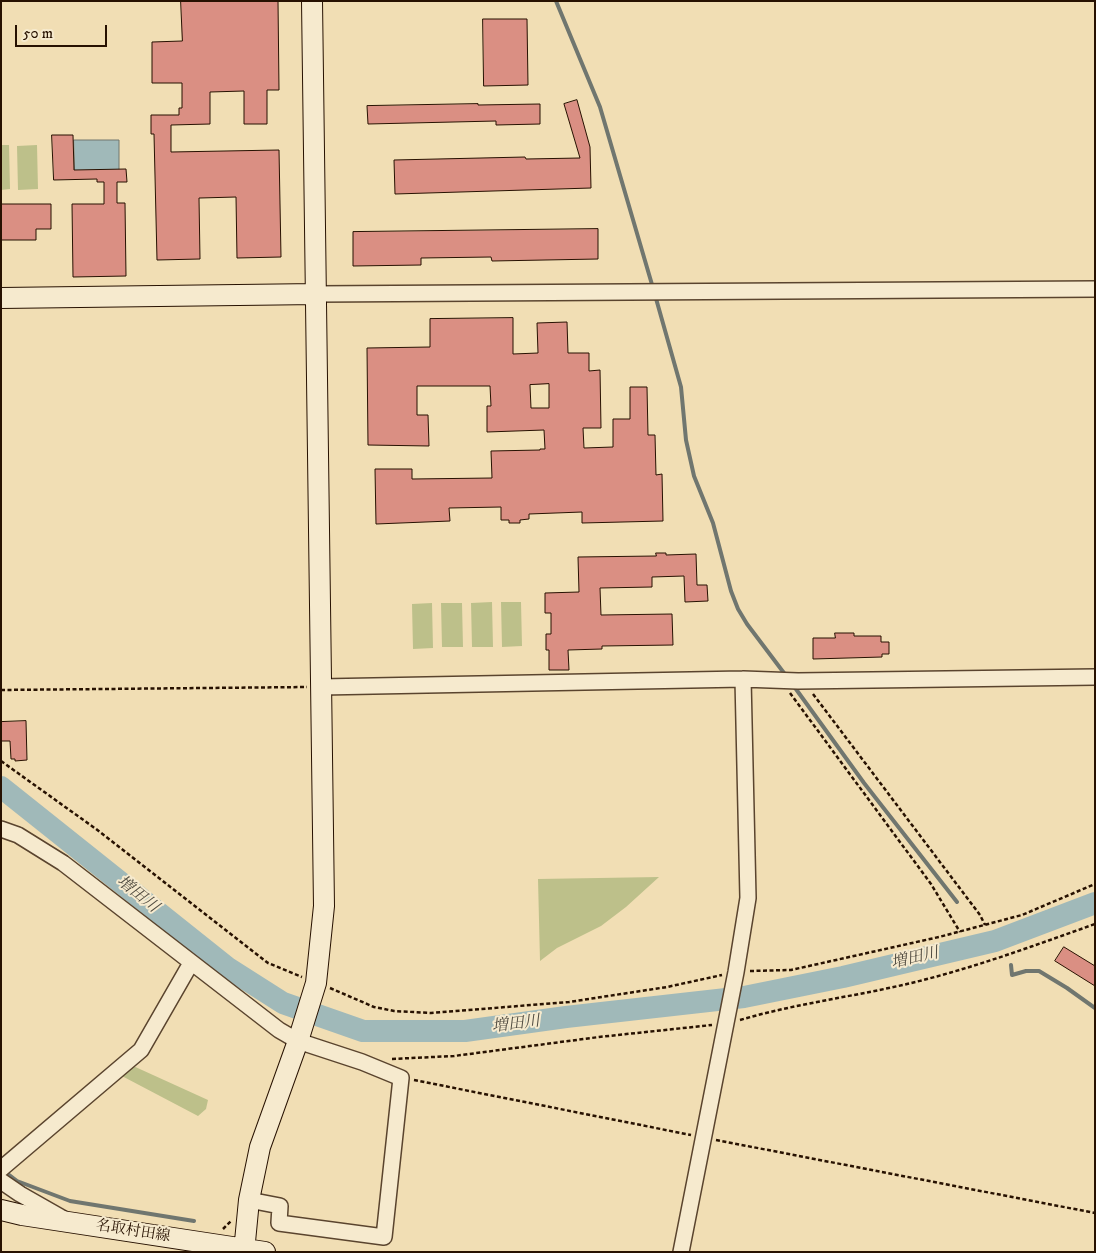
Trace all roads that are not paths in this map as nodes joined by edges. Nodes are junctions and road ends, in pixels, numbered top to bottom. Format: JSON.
{"nodes":[{"id":1,"x":312,"y":1,"type":"edge"},
{"id":2,"x":1095,"y":289,"type":"edge"},
{"id":3,"x":317,"y":294,"type":"junction"},
{"id":4,"x":1,"y":298,"type":"edge"},
{"id":5,"x":1095,"y":677,"type":"edge"},
{"id":6,"x":743,"y":679,"type":"junction"},
{"id":7,"x":321,"y":687,"type":"junction"},
{"id":8,"x":1,"y":829,"type":"edge"},
{"id":9,"x":191,"y":963,"type":"junction"},
{"id":10,"x":300,"y":1034,"type":"junction"},
{"id":11,"x":4,"y":1167,"type":"edge"},
{"id":12,"x":1,"y":1181,"type":"edge"},
{"id":13,"x":250,"y":1200,"type":"junction"},
{"id":14,"x":1,"y":1210,"type":"edge"},
{"id":15,"x":69,"y":1222,"type":"junction"},
{"id":16,"x":245,"y":1250,"type":"edge"},
{"id":17,"x":266,"y":1252,"type":"edge"},
{"id":18,"x":681,"y":1252,"type":"edge"}],
"edges":[{"from":1,"to":3,"type":"street"},
{"from":2,"to":3,"type":"street"},
{"from":3,"to":4,"type":"street"},
{"from":3,"to":7,"type":"street"},
{"from":5,"to":6,"type":"street"},
{"from":6,"to":7,"type":"street"},
{"from":6,"to":18,"type":"street"},
{"from":7,"to":10,"type":"street"},
{"from":8,"to":9,"type":"street"},
{"from":9,"to":10,"type":"street"},
{"from":9,"to":11,"type":"street"},
{"from":10,"to":13,"type":"street"},
{"from":10,"to":13,"type":"street"},
{"from":12,"to":15,"type":"street"},
{"from":13,"to":16,"type":"street"},
{"from":14,"to":15,"type":"street","name":"名取村田線"},
{"from":15,"to":16,"type":"street","name":"名取村田線"},
{"from":16,"to":17,"type":"street","name":"名取村田線"}]}
